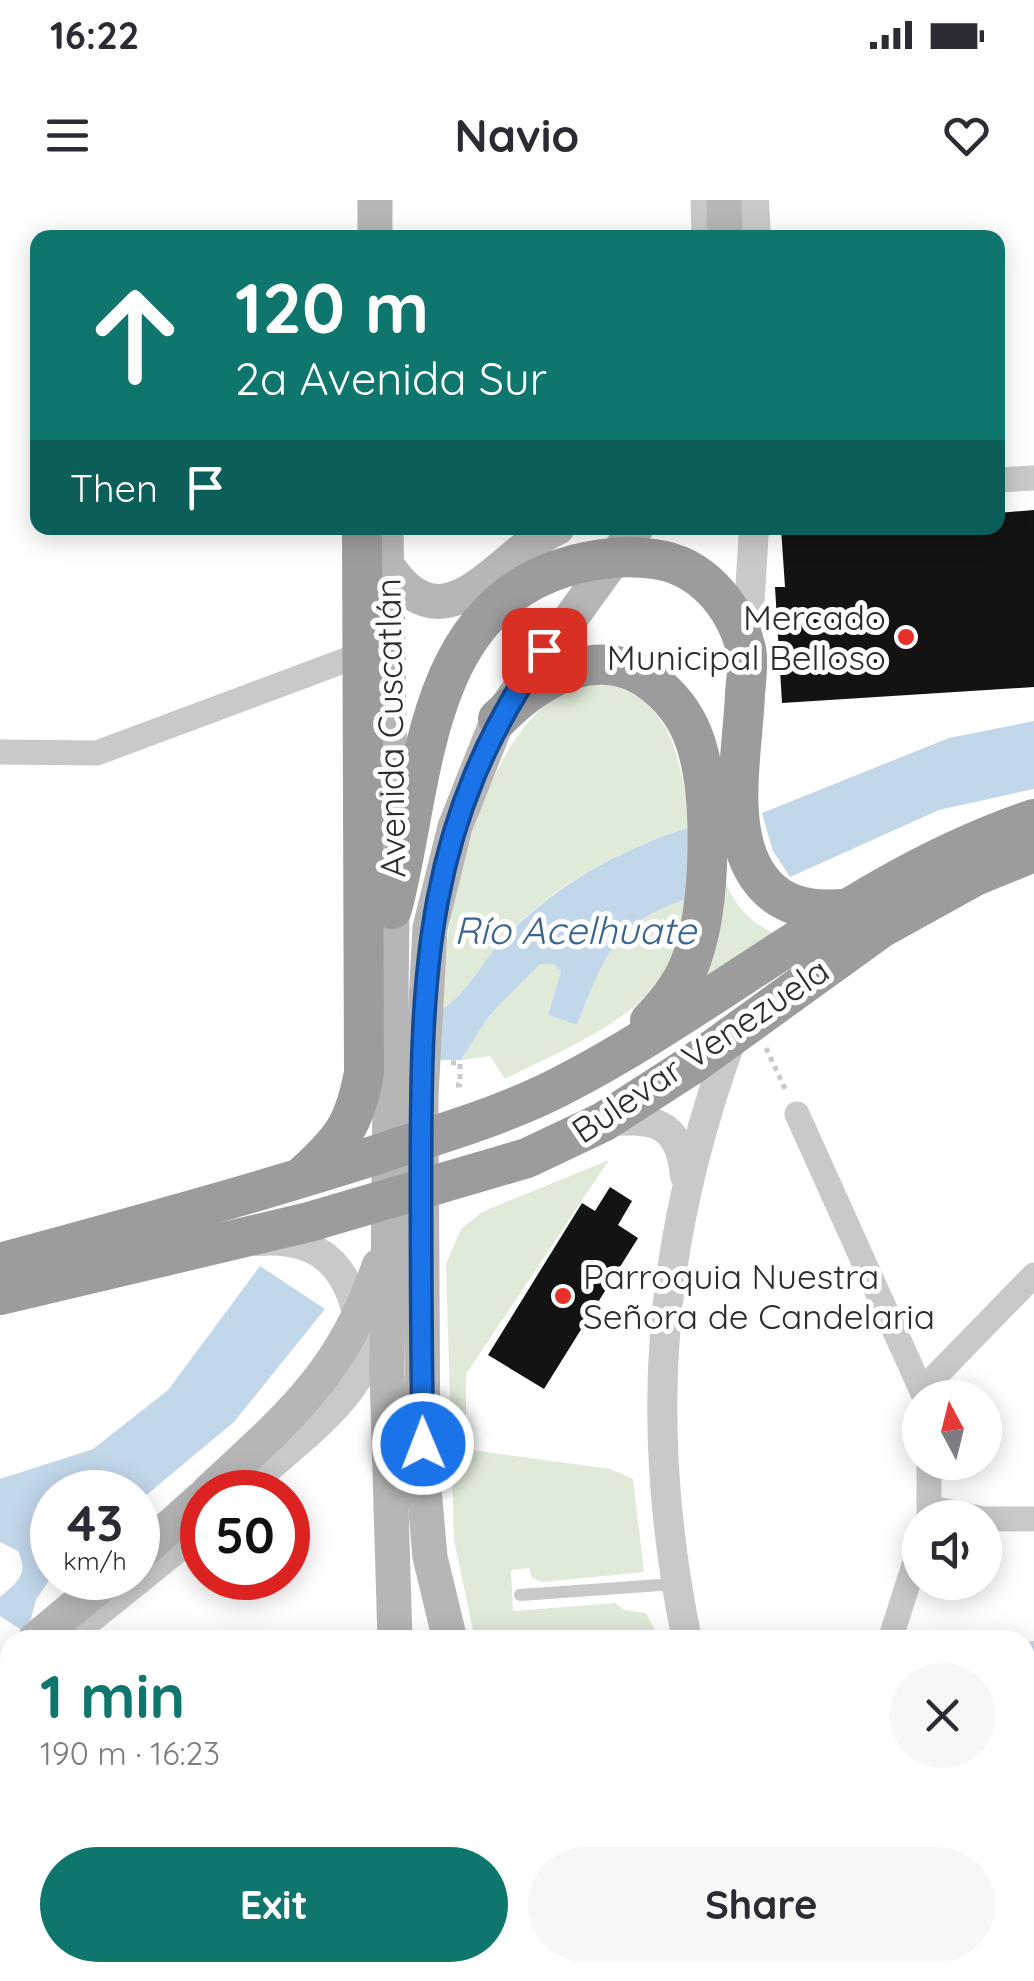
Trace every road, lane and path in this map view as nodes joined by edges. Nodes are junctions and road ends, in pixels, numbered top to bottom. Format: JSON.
{"nodes":[{"id":1,"x":375,"y":200,"type":"edge"},
{"id":2,"x":703,"y":200,"type":"edge"},
{"id":3,"x":724,"y":200,"type":"edge"},
{"id":4,"x":754,"y":200,"type":"edge"},
{"id":5,"x":375,"y":230,"type":"edge"},
{"id":6,"x":704,"y":230,"type":"edge"},
{"id":7,"x":725,"y":230,"type":"edge"},
{"id":8,"x":756,"y":230,"type":"edge"},
{"id":9,"x":1034,"y":478,"type":"edge"},
{"id":10,"x":1005,"y":480,"type":"edge"},
{"id":11,"x":362,"y":535,"type":"edge"},
{"id":12,"x":387,"y":535,"type":"edge"},
{"id":13,"x":545,"y":535,"type":"edge"},
{"id":14,"x":631,"y":535,"type":"edge"},
{"id":15,"x":754,"y":535,"type":"edge"},
{"id":16,"x":389,"y":568,"type":"junction"},
{"id":17,"x":747,"y":652,"type":"junction"},
{"id":18,"x":362,"y":654,"type":"junction"},
{"id":19,"x":498,"y":718,"type":"junction"},
{"id":20,"x":0,"y":752,"type":"edge"},
{"id":21,"x":1034,"y":819,"type":"edge"},
{"id":22,"x":723,"y":820,"type":"junction"},
{"id":23,"x":1034,"y":852,"type":"edge"},
{"id":24,"x":850,"y":908,"type":"junction"},
{"id":25,"x":392,"y":918,"type":"junction"},
{"id":26,"x":743,"y":1028,"type":"junction"},
{"id":27,"x":616,"y":1054,"type":"junction"},
{"id":28,"x":797,"y":1114,"type":"joint"},
{"id":29,"x":603,"y":1122,"type":"junction"},
{"id":30,"x":298,"y":1180,"type":"junction"},
{"id":31,"x":686,"y":1184,"type":"junction"},
{"id":32,"x":388,"y":1231,"type":"junction"},
{"id":33,"x":215,"y":1245,"type":"junction"},
{"id":34,"x":0,"y":1263,"type":"edge"},
{"id":35,"x":1034,"y":1274,"type":"edge"},
{"id":36,"x":0,"y":1295,"type":"edge"},
{"id":37,"x":391,"y":1368,"type":"junction"},
{"id":38,"x":919,"y":1380,"type":"edge"},
{"id":39,"x":937,"y":1380,"type":"edge"},
{"id":40,"x":231,"y":1470,"type":"edge"},
{"id":41,"x":264,"y":1470,"type":"edge"},
{"id":42,"x":180,"y":1518,"type":"edge"},
{"id":43,"x":1002,"y":1518,"type":"edge"},
{"id":44,"x":1034,"y":1519,"type":"edge"},
{"id":45,"x":160,"y":1535,"type":"edge"},
{"id":46,"x":180,"y":1546,"type":"edge"},
{"id":47,"x":675,"y":1584,"type":"junction"},
{"id":48,"x":520,"y":1596,"type":"dead end"},
{"id":49,"x":83,"y":1600,"type":"edge"},
{"id":50,"x":903,"y":1600,"type":"edge"},
{"id":51,"x":47,"y":1630,"type":"edge"},
{"id":52,"x":76,"y":1630,"type":"edge"},
{"id":53,"x":372,"y":1630,"type":"edge"},
{"id":54,"x":395,"y":1630,"type":"edge"},
{"id":55,"x":447,"y":1630,"type":"edge"},
{"id":56,"x":685,"y":1630,"type":"edge"},
{"id":57,"x":893,"y":1630,"type":"edge"}],
"edges":[{"from":1,"to":5,"type":"main road"},
{"from":2,"to":6,"type":"street"},
{"from":3,"to":7,"type":"main road"},
{"from":4,"to":8,"type":"street"},
{"from":9,"to":10,"type":"street"},
{"from":11,"to":18,"type":"highway"},
{"from":12,"to":16,"type":"main road","name":"Avenida Cuscatlán"},
{"from":13,"to":16,"type":"main road"},
{"from":14,"to":19,"type":"main road"},
{"from":15,"to":17,"type":"street"},
{"from":16,"to":25,"type":"main road","name":"Avenida Cuscatlán"},
{"from":17,"to":22,"type":"highway"},
{"from":17,"to":25,"type":"highway"},
{"from":18,"to":20,"type":"street"},
{"from":18,"to":30,"type":"highway"},
{"from":19,"to":22,"type":"highway"},
{"from":19,"to":37,"type":"main road"},
{"from":21,"to":24,"type":"highway","name":"Bulevar Venezuela"},
{"from":22,"to":24,"type":"highway"},
{"from":22,"to":27,"type":"highway"},
{"from":23,"to":26,"type":"highway","name":"Bulevar Venezuela"},
{"from":24,"to":27,"type":"highway","name":"Bulevar Venezuela"},
{"from":25,"to":32,"type":"main road","name":"Avenida Cuscatlán"},
{"from":26,"to":28,"type":"path"},
{"from":26,"to":29,"type":"highway","name":"Bulevar Venezuela"},
{"from":26,"to":31,"type":"street"},
{"from":27,"to":30,"type":"highway","name":"Bulevar Venezuela"},
{"from":28,"to":38,"type":"street"},
{"from":29,"to":31,"type":"street"},
{"from":29,"to":33,"type":"highway","name":"Bulevar Venezuela"},
{"from":30,"to":34,"type":"highway","name":"Bulevar Venezuela"},
{"from":31,"to":47,"type":"street"},
{"from":32,"to":37,"type":"main road","name":"Avenida Cuscatlán"},
{"from":32,"to":40,"type":"main road"},
{"from":33,"to":36,"type":"highway","name":"Bulevar Venezuela"},
{"from":33,"to":37,"type":"street"},
{"from":35,"to":39,"type":"street"},
{"from":37,"to":41,"type":"street"},
{"from":37,"to":53,"type":"main road"},
{"from":37,"to":54,"type":"main road"},
{"from":37,"to":55,"type":"main road"},
{"from":42,"to":45,"type":"main road"},
{"from":43,"to":44,"type":"street"},
{"from":46,"to":52,"type":"street"},
{"from":47,"to":48,"type":"lane"},
{"from":47,"to":56,"type":"street"},
{"from":49,"to":51,"type":"main road"},
{"from":50,"to":57,"type":"street"}]}
